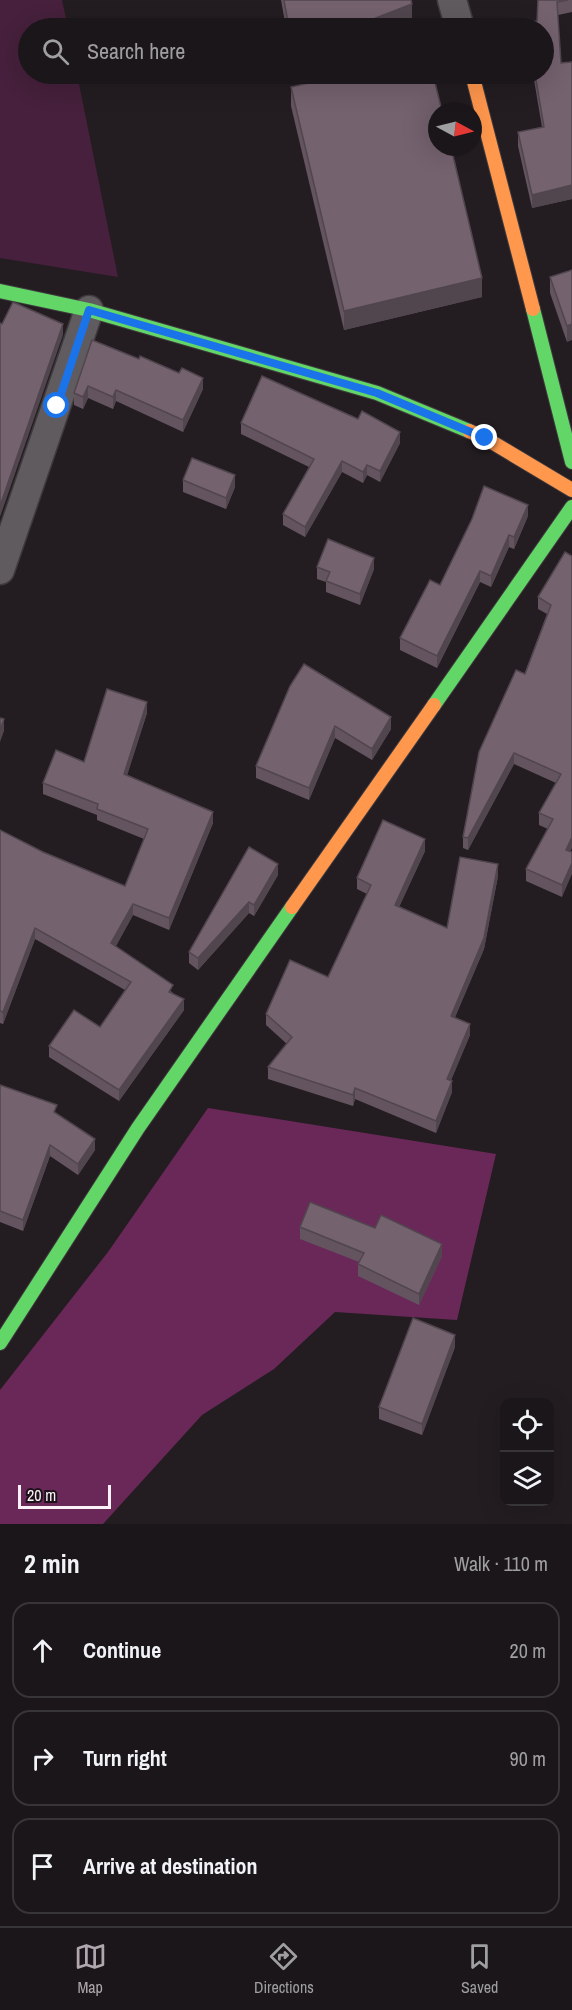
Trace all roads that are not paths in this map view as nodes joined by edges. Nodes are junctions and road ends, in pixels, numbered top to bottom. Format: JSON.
{"nodes":[{"id":1,"x":453,"y":0,"type":"edge"},
{"id":2,"x":458,"y":18,"type":"edge"},
{"id":3,"x":474,"y":84,"type":"edge"},
{"id":4,"x":0,"y":291,"type":"edge"},
{"id":5,"x":89,"y":310,"type":"junction"},
{"id":6,"x":572,"y":462,"type":"edge"},
{"id":7,"x":572,"y":490,"type":"edge"},
{"id":8,"x":572,"y":507,"type":"edge"},
{"id":9,"x":0,"y":570,"type":"edge"},
{"id":10,"x":0,"y":1343,"type":"edge"}],
"edges":[{"from":1,"to":2,"type":"street"},
{"from":3,"to":6,"type":"street"},
{"from":4,"to":5,"type":"street"},
{"from":5,"to":7,"type":"street"},
{"from":5,"to":9,"type":"street"},
{"from":8,"to":10,"type":"street"}]}
